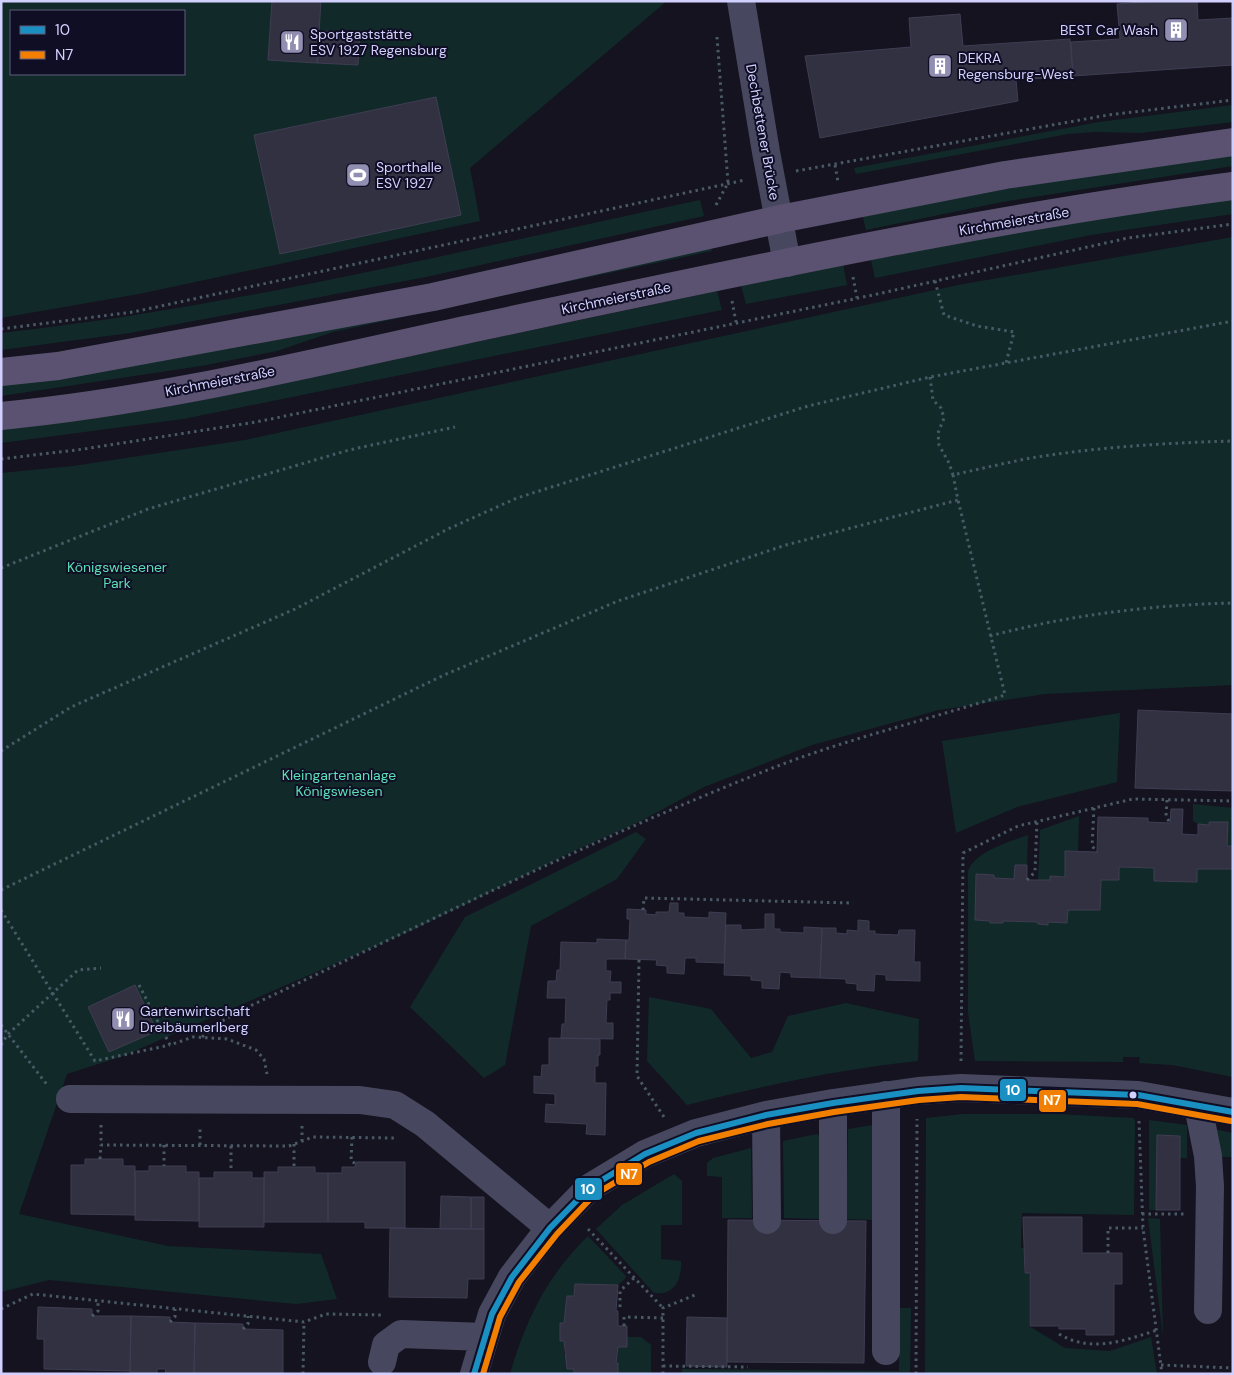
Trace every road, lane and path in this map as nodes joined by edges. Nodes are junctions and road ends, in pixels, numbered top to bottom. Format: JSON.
{"nodes":[{"id":1,"x":741,"y":1,"type":"edge"},
{"id":2,"x":717,"y":30,"type":"dead end"},
{"id":3,"x":1233,"y":100,"type":"edge"},
{"id":4,"x":1233,"y":142,"type":"edge"},
{"id":5,"x":770,"y":176,"type":"junction"},
{"id":6,"x":728,"y":183,"type":"junction"},
{"id":7,"x":1233,"y":186,"type":"edge"},
{"id":8,"x":780,"y":219,"type":"junction"},
{"id":9,"x":1233,"y":224,"type":"edge"},
{"id":10,"x":788,"y":263,"type":"junction"},
{"id":11,"x":935,"y":281,"type":"junction"},
{"id":12,"x":1233,"y":321,"type":"edge"},
{"id":13,"x":1,"y":329,"type":"edge"},
{"id":14,"x":1006,"y":363,"type":"junction"},
{"id":15,"x":1,"y":372,"type":"edge"},
{"id":16,"x":930,"y":377,"type":"junction"},
{"id":17,"x":1,"y":416,"type":"edge"},
{"id":18,"x":455,"y":426,"type":"dead end"},
{"id":19,"x":1233,"y":441,"type":"edge"},
{"id":20,"x":1,"y":458,"type":"edge"},
{"id":21,"x":953,"y":475,"type":"junction"},
{"id":22,"x":958,"y":500,"type":"junction"},
{"id":23,"x":1,"y":568,"type":"edge"},
{"id":24,"x":1233,"y":603,"type":"edge"},
{"id":25,"x":990,"y":636,"type":"junction"},
{"id":26,"x":1,"y":751,"type":"edge"},
{"id":27,"x":1166,"y":800,"type":"junction"},
{"id":28,"x":1233,"y":801,"type":"edge"},
{"id":29,"x":1094,"y":808,"type":"junction"},
{"id":30,"x":1037,"y":821,"type":"junction"},
{"id":31,"x":1170,"y":823,"type":"dead end"},
{"id":32,"x":1097,"y":852,"type":"dead end"},
{"id":33,"x":1027,"y":880,"type":"dead end"},
{"id":34,"x":1,"y":890,"type":"edge"},
{"id":35,"x":853,"y":902,"type":"dead end"},
{"id":36,"x":1,"y":910,"type":"edge"},
{"id":37,"x":643,"y":910,"type":"dead end"},
{"id":38,"x":639,"y":960,"type":"dead end"},
{"id":39,"x":101,"y":968,"type":"dead end"},
{"id":40,"x":138,"y":985,"type":"dead end"},
{"id":41,"x":52,"y":992,"type":"junction"},
{"id":42,"x":1,"y":1024,"type":"edge"},
{"id":43,"x":8,"y":1034,"type":"junction"},
{"id":44,"x":202,"y":1037,"type":"junction"},
{"id":45,"x":1,"y":1044,"type":"edge"},
{"id":46,"x":170,"y":1045,"type":"junction"},
{"id":47,"x":961,"y":1088,"type":"junction"},
{"id":48,"x":918,"y":1091,"type":"junction"},
{"id":49,"x":886,"y":1095,"type":"junction"},
{"id":50,"x":1138,"y":1096,"type":"junction"},
{"id":51,"x":70,"y":1099,"type":"joint"},
{"id":52,"x":100,"y":1099,"type":"junction"},
{"id":53,"x":267,"y":1099,"type":"junction"},
{"id":54,"x":833,"y":1102,"type":"junction"},
{"id":55,"x":1198,"y":1106,"type":"junction"},
{"id":56,"x":1233,"y":1112,"type":"edge"},
{"id":57,"x":766,"y":1115,"type":"junction"},
{"id":58,"x":352,"y":1137,"type":"junction"},
{"id":59,"x":401,"y":1138,"type":"dead end"},
{"id":60,"x":679,"y":1140,"type":"junction"},
{"id":61,"x":294,"y":1144,"type":"junction"},
{"id":62,"x":100,"y":1145,"type":"junction"},
{"id":63,"x":164,"y":1145,"type":"junction"},
{"id":64,"x":231,"y":1146,"type":"junction"},
{"id":65,"x":100,"y":1160,"type":"dead end"},
{"id":66,"x":356,"y":1164,"type":"dead end"},
{"id":67,"x":164,"y":1166,"type":"dead end"},
{"id":68,"x":294,"y":1167,"type":"dead end"},
{"id":69,"x":231,"y":1172,"type":"dead end"},
{"id":70,"x":1142,"y":1214,"type":"junction"},
{"id":71,"x":1210,"y":1215,"type":"junction"},
{"id":72,"x":767,"y":1220,"type":"dead end"},
{"id":73,"x":833,"y":1220,"type":"dead end"},
{"id":74,"x":550,"y":1228,"type":"junction"},
{"id":75,"x":1143,"y":1228,"type":"junction"},
{"id":76,"x":588,"y":1229,"type":"dead end"},
{"id":77,"x":1108,"y":1253,"type":"dead end"},
{"id":78,"x":634,"y":1278,"type":"junction"},
{"id":79,"x":695,"y":1295,"type":"dead end"},
{"id":80,"x":98,"y":1300,"type":"junction"},
{"id":81,"x":620,"y":1306,"type":"dead end"},
{"id":82,"x":662,"y":1308,"type":"junction"},
{"id":83,"x":1,"y":1309,"type":"edge"},
{"id":84,"x":175,"y":1309,"type":"junction"},
{"id":85,"x":1208,"y":1310,"type":"dead end"},
{"id":86,"x":385,"y":1315,"type":"dead end"},
{"id":87,"x":92,"y":1316,"type":"dead end"},
{"id":88,"x":248,"y":1316,"type":"junction"},
{"id":89,"x":662,"y":1318,"type":"junction"},
{"id":90,"x":170,"y":1322,"type":"dead end"},
{"id":91,"x":304,"y":1322,"type":"junction"},
{"id":92,"x":624,"y":1326,"type":"dead end"},
{"id":93,"x":243,"y":1330,"type":"dead end"},
{"id":94,"x":1157,"y":1330,"type":"junction"},
{"id":95,"x":1059,"y":1334,"type":"dead end"},
{"id":96,"x":485,"y":1337,"type":"junction"},
{"id":97,"x":886,"y":1351,"type":"dead end"},
{"id":98,"x":382,"y":1362,"type":"dead end"},
{"id":99,"x":1161,"y":1365,"type":"junction"},
{"id":100,"x":662,"y":1366,"type":"junction"},
{"id":101,"x":748,"y":1368,"type":"dead end"},
{"id":102,"x":1233,"y":1368,"type":"edge"},
{"id":103,"x":303,"y":1374,"type":"edge"},
{"id":104,"x":474,"y":1374,"type":"edge"},
{"id":105,"x":662,"y":1374,"type":"edge"},
{"id":106,"x":916,"y":1374,"type":"edge"},
{"id":107,"x":1162,"y":1374,"type":"edge"}],
"edges":[{"from":1,"to":5,"type":"street","name":"Dechbettener Brücke"},
{"from":2,"to":6,"type":"path"},
{"from":3,"to":5,"type":"path"},
{"from":4,"to":8,"type":"main road"},
{"from":5,"to":6,"type":"path"},
{"from":5,"to":8,"type":"street","name":"Dechbettener Brücke"},
{"from":6,"to":13,"type":"path"},
{"from":7,"to":10,"type":"main road","name":"Kirchmeierstraße"},
{"from":8,"to":10,"type":"street","name":"Dechbettener Brücke"},
{"from":8,"to":15,"type":"main road"},
{"from":9,"to":11,"type":"path"},
{"from":10,"to":17,"type":"main road","name":"Kirchmeierstraße"},
{"from":11,"to":14,"type":"path"},
{"from":11,"to":20,"type":"path"},
{"from":12,"to":14,"type":"path"},
{"from":14,"to":16,"type":"path"},
{"from":16,"to":21,"type":"path"},
{"from":16,"to":26,"type":"path"},
{"from":18,"to":23,"type":"path"},
{"from":19,"to":21,"type":"path"},
{"from":21,"to":22,"type":"path"},
{"from":22,"to":25,"type":"path"},
{"from":22,"to":34,"type":"path"},
{"from":24,"to":25,"type":"path"},
{"from":25,"to":44,"type":"path"},
{"from":27,"to":28,"type":"path"},
{"from":27,"to":29,"type":"path"},
{"from":27,"to":31,"type":"path"},
{"from":29,"to":30,"type":"path"},
{"from":29,"to":32,"type":"path"},
{"from":30,"to":33,"type":"path"},
{"from":30,"to":47,"type":"path"},
{"from":35,"to":37,"type":"path"},
{"from":36,"to":41,"type":"path"},
{"from":38,"to":60,"type":"path"},
{"from":39,"to":41,"type":"path"},
{"from":40,"to":46,"type":"path"},
{"from":41,"to":43,"type":"path"},
{"from":41,"to":46,"type":"path"},
{"from":42,"to":43,"type":"path"},
{"from":43,"to":45,"type":"path"},
{"from":43,"to":51,"type":"path"},
{"from":44,"to":46,"type":"path"},
{"from":44,"to":53,"type":"path"},
{"from":47,"to":48,"type":"street"},
{"from":47,"to":50,"type":"street"},
{"from":48,"to":49,"type":"street"},
{"from":48,"to":106,"type":"path"},
{"from":49,"to":54,"type":"street"},
{"from":49,"to":97,"type":"street"},
{"from":50,"to":55,"type":"street"},
{"from":50,"to":70,"type":"path"},
{"from":51,"to":52,"type":"street"},
{"from":52,"to":53,"type":"street"},
{"from":52,"to":62,"type":"path"},
{"from":53,"to":74,"type":"street"},
{"from":54,"to":57,"type":"street"},
{"from":54,"to":73,"type":"street"},
{"from":55,"to":56,"type":"street"},
{"from":55,"to":71,"type":"street"},
{"from":57,"to":60,"type":"street"},
{"from":57,"to":72,"type":"street"},
{"from":58,"to":59,"type":"path"},
{"from":58,"to":61,"type":"path"},
{"from":58,"to":66,"type":"path"},
{"from":60,"to":74,"type":"street"},
{"from":61,"to":64,"type":"path"},
{"from":61,"to":68,"type":"path"},
{"from":62,"to":63,"type":"path"},
{"from":62,"to":65,"type":"path"},
{"from":63,"to":64,"type":"path"},
{"from":63,"to":67,"type":"path"},
{"from":64,"to":69,"type":"path"},
{"from":70,"to":71,"type":"path"},
{"from":70,"to":75,"type":"path"},
{"from":71,"to":85,"type":"street"},
{"from":74,"to":96,"type":"street"},
{"from":75,"to":77,"type":"path"},
{"from":75,"to":94,"type":"path"},
{"from":76,"to":78,"type":"path"},
{"from":78,"to":81,"type":"path"},
{"from":78,"to":82,"type":"path"},
{"from":79,"to":82,"type":"path"},
{"from":80,"to":83,"type":"path"},
{"from":80,"to":84,"type":"path"},
{"from":80,"to":87,"type":"path"},
{"from":82,"to":89,"type":"path"},
{"from":84,"to":88,"type":"path"},
{"from":84,"to":90,"type":"path"},
{"from":86,"to":91,"type":"path"},
{"from":88,"to":91,"type":"path"},
{"from":88,"to":93,"type":"path"},
{"from":89,"to":92,"type":"path"},
{"from":89,"to":100,"type":"path"},
{"from":91,"to":103,"type":"path"},
{"from":94,"to":95,"type":"path"},
{"from":94,"to":99,"type":"path"},
{"from":96,"to":98,"type":"street"},
{"from":96,"to":104,"type":"street"},
{"from":99,"to":102,"type":"path"},
{"from":99,"to":107,"type":"path"},
{"from":100,"to":101,"type":"path"},
{"from":100,"to":105,"type":"path"}]}
